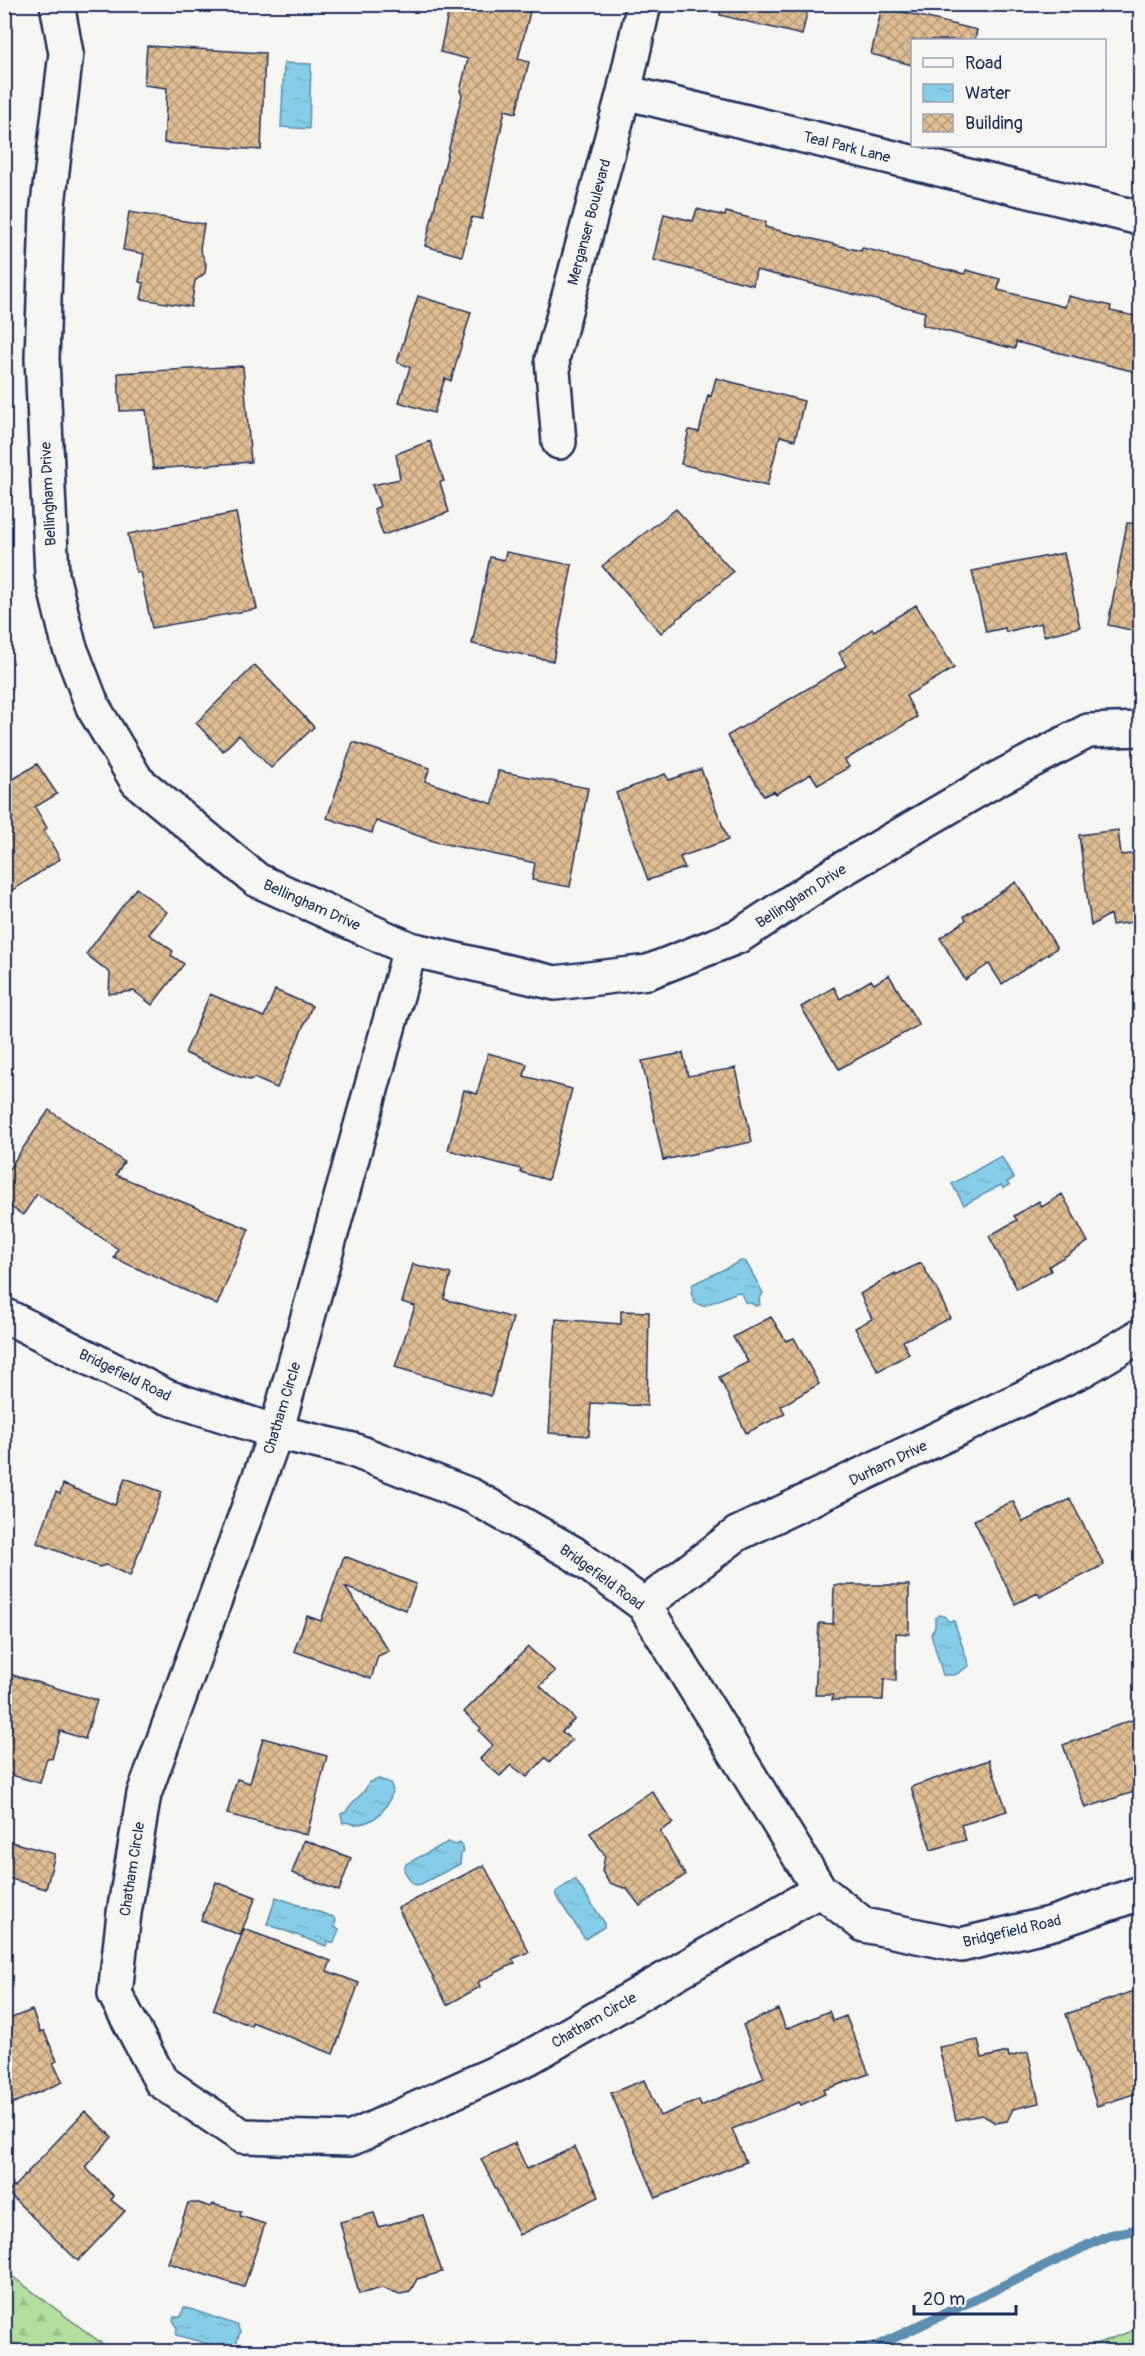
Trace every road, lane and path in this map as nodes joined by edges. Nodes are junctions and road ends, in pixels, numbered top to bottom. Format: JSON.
{"nodes":[{"id":1,"x":57,"y":4,"type":"edge"},
{"id":2,"x":644,"y":4,"type":"edge"},
{"id":3,"x":624,"y":92,"type":"junction"},
{"id":4,"x":1140,"y":218,"type":"edge"},
{"id":5,"x":559,"y":442,"type":"dead end"},
{"id":6,"x":1140,"y":729,"type":"edge"},
{"id":7,"x":410,"y":949,"type":"junction"},
{"id":8,"x":4,"y":1315,"type":"edge"},
{"id":9,"x":1140,"y":1336,"type":"edge"},
{"id":10,"x":276,"y":1432,"type":"junction"},
{"id":11,"x":644,"y":1605,"type":"junction"},
{"id":12,"x":819,"y":1890,"type":"junction"},
{"id":13,"x":1140,"y":1893,"type":"edge"}],
"edges":[{"from":1,"to":7,"type":"street","name":"Bellingham Drive"},
{"from":2,"to":3,"type":"street","name":"Merganser Boulevard"},
{"from":3,"to":4,"type":"street","name":"Teal Park Lane"},
{"from":3,"to":5,"type":"street","name":"Merganser Boulevard"},
{"from":6,"to":7,"type":"street","name":"Bellingham Drive"},
{"from":7,"to":10,"type":"street","name":"Chatham Circle"},
{"from":8,"to":10,"type":"street","name":"Bridgefield Road"},
{"from":9,"to":11,"type":"street","name":"Durham Drive"},
{"from":10,"to":11,"type":"street","name":"Bridgefield Road"},
{"from":10,"to":12,"type":"street","name":"Chatham Circle"},
{"from":11,"to":12,"type":"street","name":"Bridgefield Road"},
{"from":12,"to":13,"type":"street","name":"Bridgefield Road"}]}
